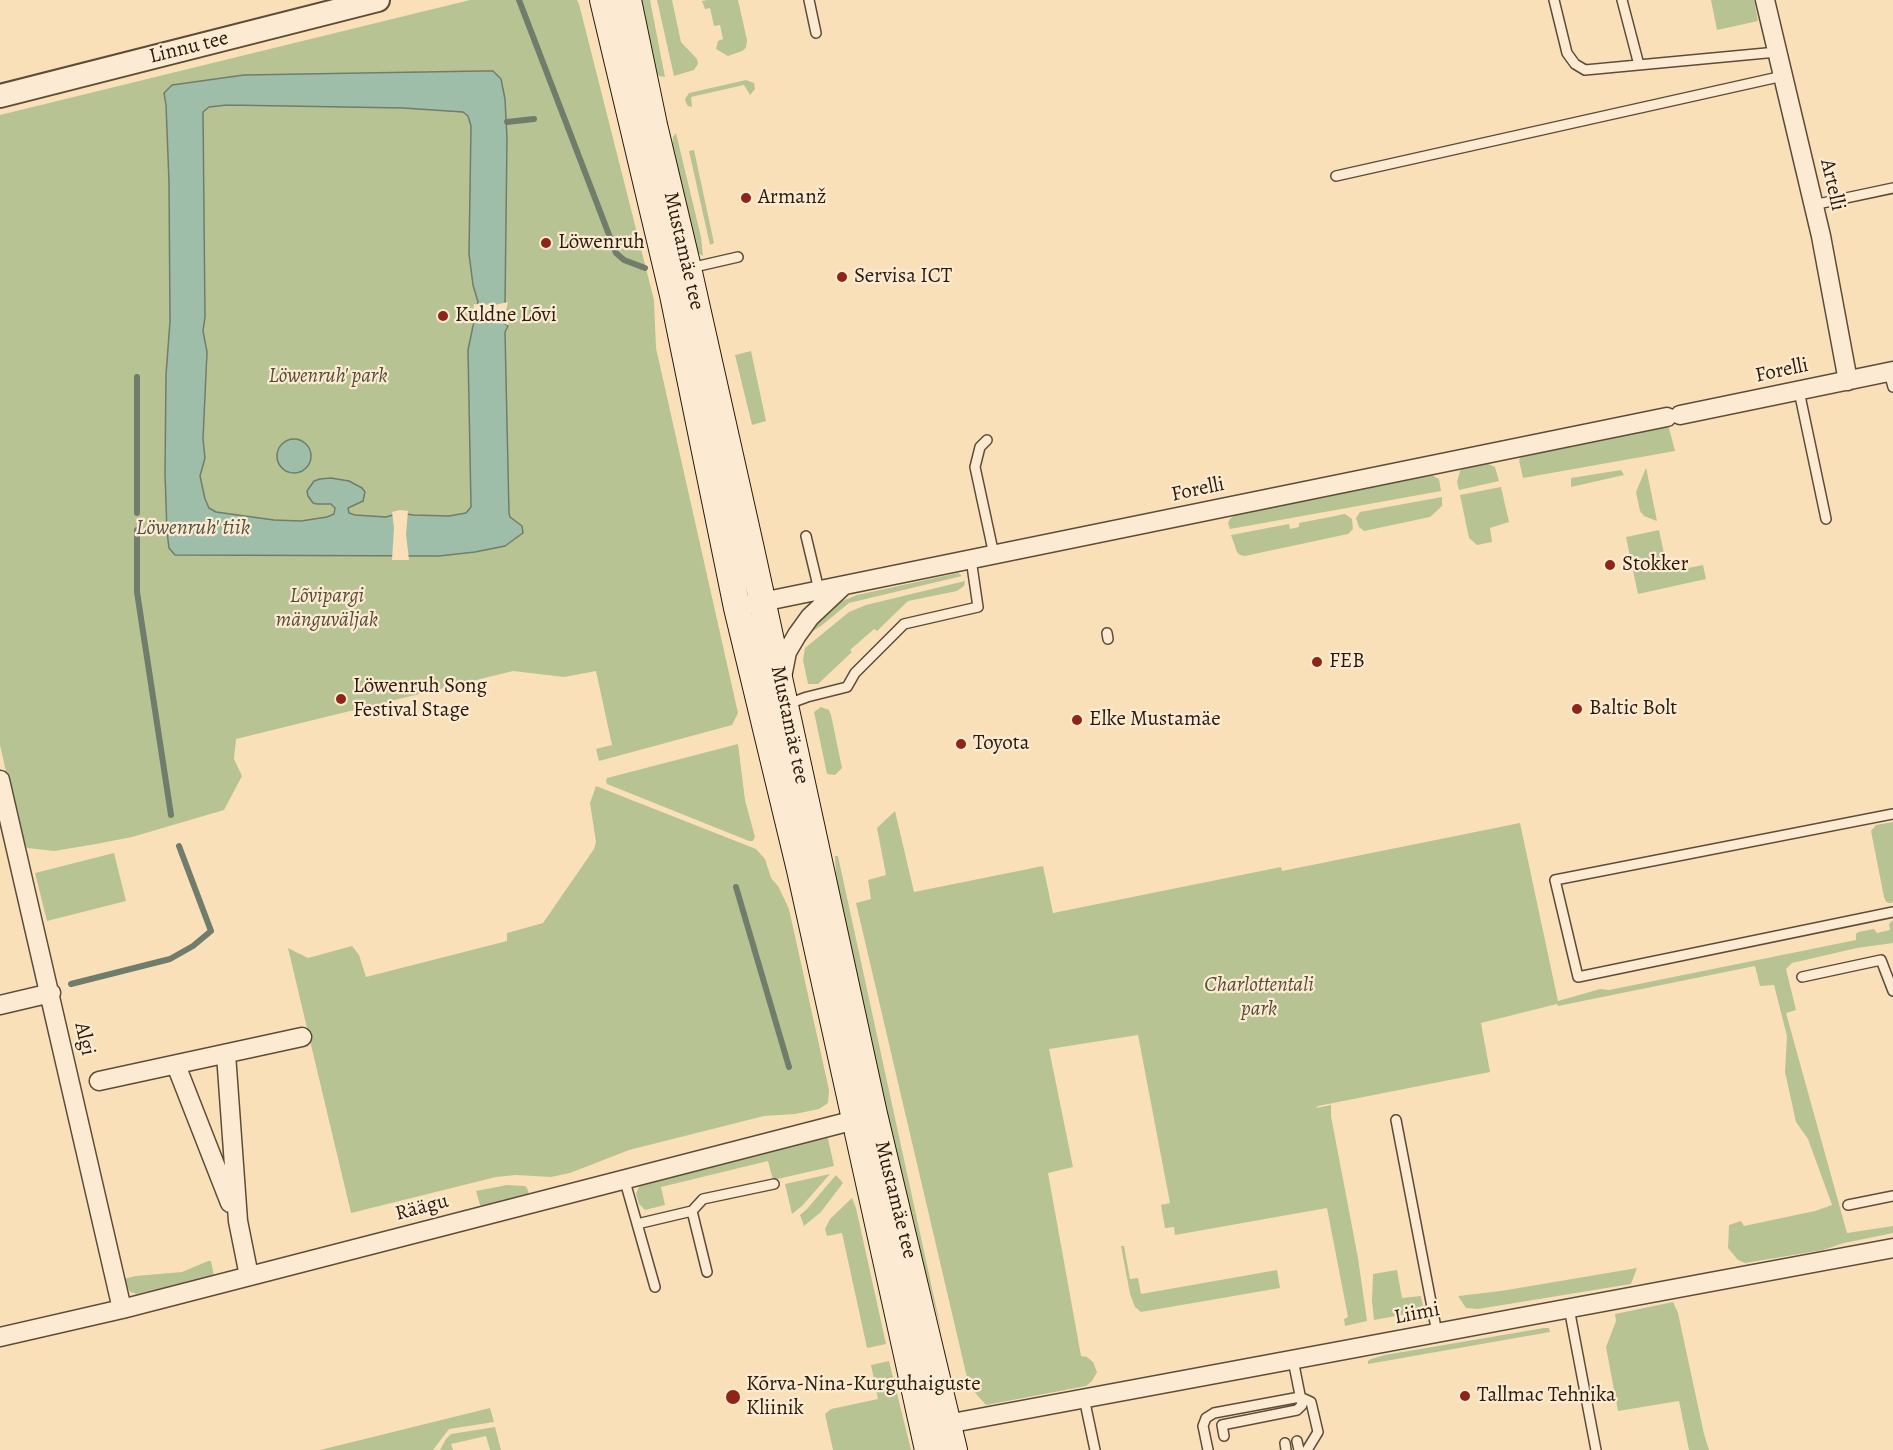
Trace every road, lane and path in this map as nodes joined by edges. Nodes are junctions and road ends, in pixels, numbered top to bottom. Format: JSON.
{"nodes":[{"id":1,"x":378,"y":0,"type":"edge"},
{"id":2,"x":603,"y":0,"type":"edge"},
{"id":3,"x":628,"y":0,"type":"edge"},
{"id":4,"x":809,"y":0,"type":"edge"},
{"id":5,"x":1554,"y":0,"type":"edge"},
{"id":6,"x":1622,"y":0,"type":"edge"},
{"id":7,"x":1765,"y":0,"type":"edge"},
{"id":8,"x":342,"y":4,"type":"edge"},
{"id":9,"x":816,"y":33,"type":"dead end"},
{"id":10,"x":1777,"y":52,"type":"junction"},
{"id":11,"x":1639,"y":65,"type":"junction"},
{"id":12,"x":1783,"y":76,"type":"junction"},
{"id":13,"x":0,"y":96,"type":"edge"},
{"id":14,"x":1336,"y":176,"type":"dead end"},
{"id":15,"x":1893,"y":188,"type":"edge"},
{"id":16,"x":1813,"y":204,"type":"junction"},
{"id":17,"x":738,"y":257,"type":"dead end"},
{"id":18,"x":688,"y":268,"type":"junction"},
{"id":19,"x":1892,"y":377,"type":"edge"},
{"id":20,"x":1848,"y":381,"type":"junction"},
{"id":21,"x":1799,"y":391,"type":"junction"},
{"id":22,"x":987,"y":440,"type":"dead end"},
{"id":23,"x":1826,"y":519,"type":"dead end"},
{"id":24,"x":806,"y":536,"type":"dead end"},
{"id":25,"x":994,"y":555,"type":"junction"},
{"id":26,"x":971,"y":559,"type":"junction"},
{"id":27,"x":843,"y":586,"type":"junction"},
{"id":28,"x":819,"y":590,"type":"junction"},
{"id":29,"x":763,"y":602,"type":"junction"},
{"id":30,"x":737,"y":608,"type":"junction"},
{"id":31,"x":783,"y":695,"type":"junction"},
{"id":32,"x":0,"y":780,"type":"edge"},
{"id":33,"x":1893,"y":814,"type":"edge"},
{"id":34,"x":1893,"y":912,"type":"edge"},
{"id":35,"x":1802,"y":977,"type":"dead end"},
{"id":36,"x":1893,"y":990,"type":"edge"},
{"id":37,"x":51,"y":993,"type":"junction"},
{"id":38,"x":0,"y":1005,"type":"edge"},
{"id":39,"x":302,"y":1037,"type":"dead end"},
{"id":40,"x":226,"y":1054,"type":"junction"},
{"id":41,"x":176,"y":1065,"type":"junction"},
{"id":42,"x":99,"y":1081,"type":"dead end"},
{"id":43,"x":855,"y":1120,"type":"junction"},
{"id":44,"x":1396,"y":1120,"type":"dead end"},
{"id":45,"x":624,"y":1178,"type":"junction"},
{"id":46,"x":774,"y":1184,"type":"dead end"},
{"id":47,"x":1893,"y":1196,"type":"edge"},
{"id":48,"x":1848,"y":1205,"type":"dead end"},
{"id":49,"x":692,"y":1211,"type":"junction"},
{"id":50,"x":238,"y":1221,"type":"junction"},
{"id":51,"x":637,"y":1224,"type":"junction"},
{"id":52,"x":1893,"y":1248,"type":"edge"},
{"id":53,"x":707,"y":1272,"type":"dead end"},
{"id":54,"x":249,"y":1276,"type":"junction"},
{"id":55,"x":655,"y":1287,"type":"dead end"},
{"id":56,"x":1569,"y":1308,"type":"junction"},
{"id":57,"x":122,"y":1309,"type":"junction"},
{"id":58,"x":1437,"y":1333,"type":"junction"},
{"id":59,"x":0,"y":1337,"type":"edge"},
{"id":60,"x":1293,"y":1360,"type":"junction"},
{"id":61,"x":1300,"y":1397,"type":"junction"},
{"id":62,"x":1084,"y":1398,"type":"junction"},
{"id":63,"x":1214,"y":1413,"type":"junction"},
{"id":64,"x":1278,"y":1415,"type":"junction"},
{"id":65,"x":949,"y":1423,"type":"junction"},
{"id":66,"x":1235,"y":1423,"type":"junction"},
{"id":67,"x":1222,"y":1425,"type":"junction"},
{"id":68,"x":1280,"y":1425,"type":"dead end"},
{"id":69,"x":1237,"y":1433,"type":"dead end"},
{"id":70,"x":1224,"y":1436,"type":"dead end"},
{"id":71,"x":926,"y":1440,"type":"edge"},
{"id":72,"x":954,"y":1450,"type":"edge"},
{"id":73,"x":1095,"y":1450,"type":"edge"},
{"id":74,"x":1208,"y":1450,"type":"edge"},
{"id":75,"x":1307,"y":1450,"type":"edge"},
{"id":76,"x":1596,"y":1450,"type":"edge"}],
"edges":[{"from":1,"to":8,"type":"street","name":"Linnu tee"},
{"from":2,"to":30,"type":"main road","name":"Mustamäe tee"},
{"from":3,"to":18,"type":"main road","name":"Mustamäe tee"},
{"from":4,"to":9,"type":"lane"},
{"from":5,"to":11,"type":"lane"},
{"from":6,"to":11,"type":"lane"},
{"from":7,"to":10,"type":"street","name":"Artelli"},
{"from":8,"to":13,"type":"street","name":"Linnu tee"},
{"from":10,"to":11,"type":"lane"},
{"from":10,"to":12,"type":"street","name":"Artelli"},
{"from":12,"to":14,"type":"lane"},
{"from":12,"to":16,"type":"street","name":"Artelli"},
{"from":15,"to":16,"type":"lane"},
{"from":16,"to":20,"type":"street","name":"Artelli"},
{"from":17,"to":18,"type":"lane"},
{"from":18,"to":29,"type":"main road","name":"Mustamäe tee"},
{"from":19,"to":20,"type":"street","name":"Forelli"},
{"from":20,"to":21,"type":"street","name":"Forelli"},
{"from":21,"to":23,"type":"lane"},
{"from":21,"to":25,"type":"street","name":"Forelli"},
{"from":22,"to":25,"type":"lane"},
{"from":24,"to":28,"type":"lane"},
{"from":25,"to":26,"type":"street","name":"Forelli"},
{"from":26,"to":27,"type":"street","name":"Forelli"},
{"from":26,"to":31,"type":"lane"},
{"from":27,"to":28,"type":"street","name":"Forelli"},
{"from":27,"to":31,"type":"street"},
{"from":28,"to":29,"type":"street","name":"Forelli"},
{"from":29,"to":30,"type":"street","name":"Forelli"},
{"from":29,"to":31,"type":"main road","name":"Mustamäe tee"},
{"from":30,"to":43,"type":"main road","name":"Mustamäe tee"},
{"from":31,"to":65,"type":"main road","name":"Mustamäe tee"},
{"from":32,"to":37,"type":"street","name":"Algi"},
{"from":33,"to":34,"type":"lane"},
{"from":35,"to":36,"type":"lane"},
{"from":37,"to":38,"type":"street"},
{"from":37,"to":57,"type":"street","name":"Algi"},
{"from":39,"to":40,"type":"street"},
{"from":40,"to":41,"type":"street"},
{"from":40,"to":50,"type":"street"},
{"from":41,"to":42,"type":"street"},
{"from":41,"to":50,"type":"street"},
{"from":43,"to":45,"type":"street","name":"Räägu"},
{"from":43,"to":71,"type":"main road","name":"Mustamäe tee"},
{"from":44,"to":58,"type":"lane"},
{"from":45,"to":51,"type":"lane"},
{"from":45,"to":54,"type":"street","name":"Räägu"},
{"from":46,"to":49,"type":"lane"},
{"from":47,"to":48,"type":"lane"},
{"from":49,"to":51,"type":"lane"},
{"from":49,"to":53,"type":"lane"},
{"from":50,"to":54,"type":"street"},
{"from":51,"to":55,"type":"lane"},
{"from":52,"to":56,"type":"street","name":"Liimi"},
{"from":54,"to":57,"type":"street","name":"Räägu"},
{"from":56,"to":58,"type":"street","name":"Liimi"},
{"from":56,"to":76,"type":"lane"},
{"from":57,"to":59,"type":"street","name":"Räägu"},
{"from":58,"to":60,"type":"street","name":"Liimi"},
{"from":60,"to":61,"type":"lane"},
{"from":60,"to":62,"type":"street","name":"Liimi"},
{"from":61,"to":63,"type":"lane"},
{"from":61,"to":64,"type":"lane"},
{"from":61,"to":75,"type":"lane"},
{"from":62,"to":65,"type":"street","name":"Liimi"},
{"from":62,"to":73,"type":"lane"},
{"from":63,"to":67,"type":"lane"},
{"from":63,"to":74,"type":"lane"},
{"from":64,"to":66,"type":"lane"},
{"from":64,"to":68,"type":"lane"},
{"from":65,"to":71,"type":"street","name":"Liimi"},
{"from":65,"to":72,"type":"main road","name":"Mustamäe tee"},
{"from":66,"to":67,"type":"lane"},
{"from":66,"to":69,"type":"lane"},
{"from":67,"to":70,"type":"lane"}]}
